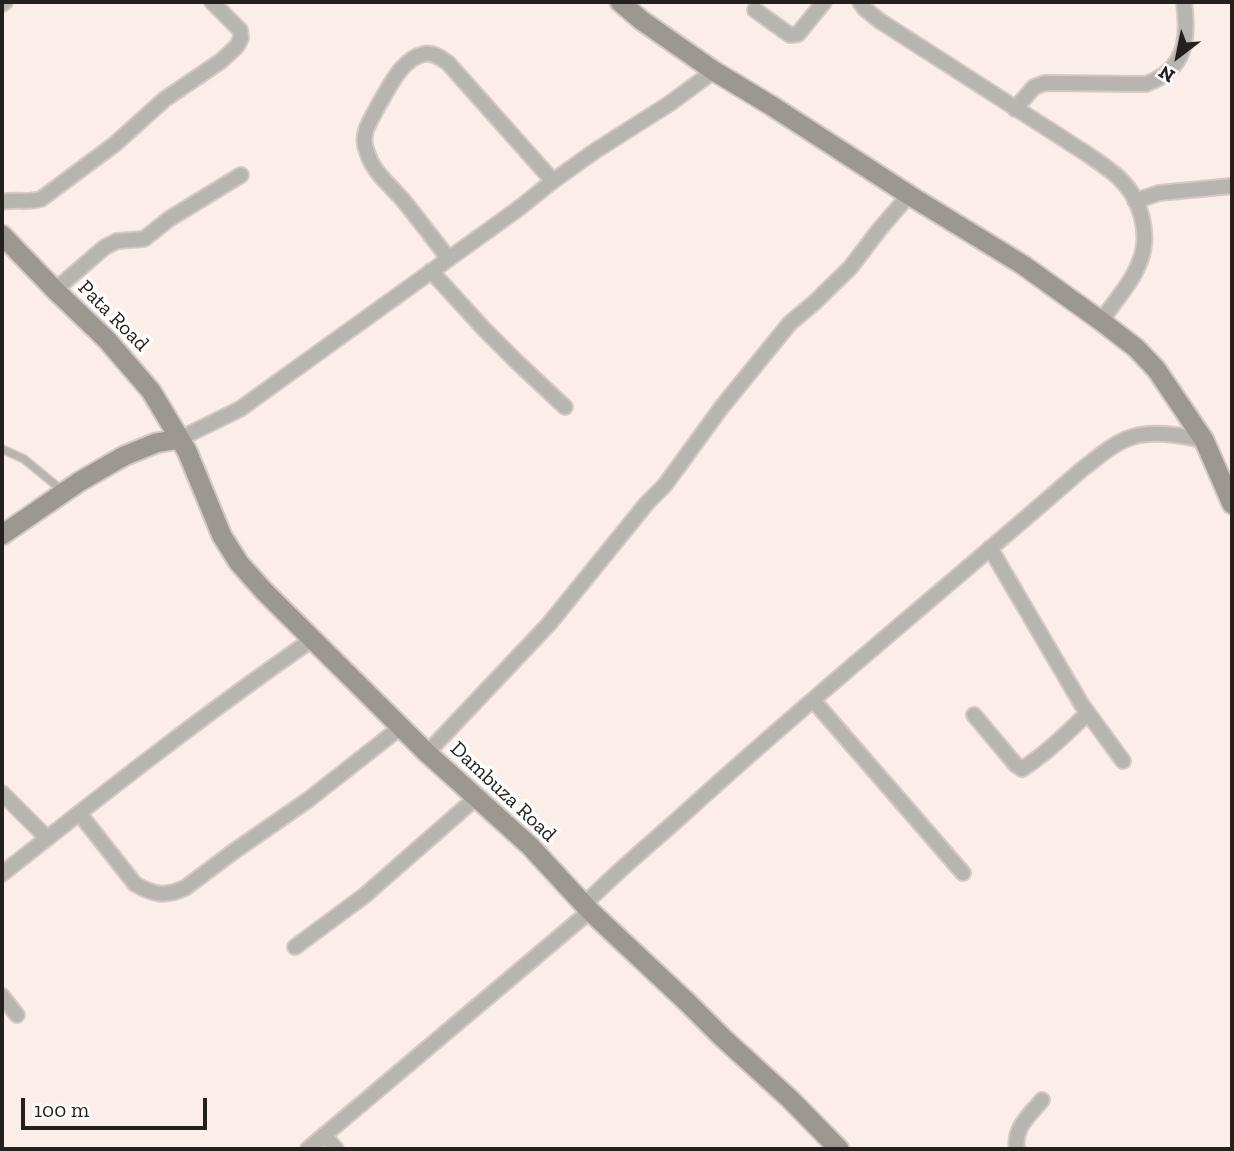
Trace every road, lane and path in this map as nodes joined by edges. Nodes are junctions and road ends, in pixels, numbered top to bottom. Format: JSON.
{"nodes":[{"id":1,"x":212,"y":2,"type":"edge"},
{"id":2,"x":620,"y":2,"type":"edge"},
{"id":3,"x":824,"y":2,"type":"edge"},
{"id":4,"x":860,"y":2,"type":"edge"},
{"id":5,"x":1184,"y":2,"type":"edge"},
{"id":6,"x":755,"y":10,"type":"dead end"},
{"id":7,"x":714,"y":71,"type":"junction"},
{"id":8,"x":1015,"y":109,"type":"junction"},
{"id":9,"x":241,"y":175,"type":"dead end"},
{"id":10,"x":553,"y":181,"type":"junction"},
{"id":11,"x":1232,"y":186,"type":"edge"},
{"id":12,"x":909,"y":195,"type":"junction"},
{"id":13,"x":1135,"y":201,"type":"junction"},
{"id":14,"x":2,"y":202,"type":"edge"},
{"id":15,"x":2,"y":235,"type":"edge"},
{"id":16,"x":449,"y":259,"type":"junction"},
{"id":17,"x":431,"y":271,"type":"junction"},
{"id":18,"x":55,"y":290,"type":"junction"},
{"id":19,"x":1101,"y":321,"type":"junction"},
{"id":20,"x":565,"y":407,"type":"dead end"},
{"id":21,"x":179,"y":439,"type":"junction"},
{"id":22,"x":1204,"y":440,"type":"junction"},
{"id":23,"x":2,"y":449,"type":"edge"},
{"id":24,"x":64,"y":492,"type":"junction"},
{"id":25,"x":1232,"y":504,"type":"edge"},
{"id":26,"x":2,"y":535,"type":"edge"},
{"id":27,"x":990,"y":548,"type":"junction"},
{"id":28,"x":313,"y":639,"type":"junction"},
{"id":29,"x":813,"y":700,"type":"junction"},
{"id":30,"x":1088,"y":713,"type":"junction"},
{"id":31,"x":974,"y":715,"type":"dead end"},
{"id":32,"x":401,"y":727,"type":"junction"},
{"id":33,"x":427,"y":753,"type":"junction"},
{"id":34,"x":1122,"y":761,"type":"dead end"},
{"id":35,"x":2,"y":793,"type":"edge"},
{"id":36,"x":477,"y":797,"type":"junction"},
{"id":37,"x":79,"y":813,"type":"junction"},
{"id":38,"x":47,"y":838,"type":"junction"},
{"id":39,"x":963,"y":873,"type":"dead end"},
{"id":40,"x":2,"y":874,"type":"edge"},
{"id":41,"x":588,"y":907,"type":"junction"},
{"id":42,"x":295,"y":947,"type":"dead end"},
{"id":43,"x":2,"y":996,"type":"edge"},
{"id":44,"x":17,"y":1015,"type":"dead end"},
{"id":45,"x":1042,"y":1100,"type":"dead end"},
{"id":46,"x":324,"y":1135,"type":"junction"},
{"id":47,"x":308,"y":1149,"type":"edge"},
{"id":48,"x":336,"y":1149,"type":"edge"},
{"id":49,"x":839,"y":1149,"type":"edge"},
{"id":50,"x":1017,"y":1149,"type":"edge"}],
"edges":[{"from":1,"to":14,"type":"street"},
{"from":2,"to":7,"type":"street"},
{"from":3,"to":6,"type":"street"},
{"from":4,"to":8,"type":"street"},
{"from":5,"to":8,"type":"street"},
{"from":7,"to":10,"type":"street"},
{"from":7,"to":12,"type":"street"},
{"from":8,"to":13,"type":"street"},
{"from":9,"to":18,"type":"street"},
{"from":10,"to":16,"type":"street"},
{"from":10,"to":16,"type":"street"},
{"from":11,"to":13,"type":"street"},
{"from":12,"to":19,"type":"street"},
{"from":12,"to":33,"type":"street"},
{"from":13,"to":19,"type":"street"},
{"from":15,"to":18,"type":"street","name":"Pata Road"},
{"from":16,"to":17,"type":"street"},
{"from":17,"to":20,"type":"street"},
{"from":17,"to":21,"type":"street"},
{"from":18,"to":21,"type":"street","name":"Pata Road"},
{"from":19,"to":22,"type":"street"},
{"from":21,"to":24,"type":"street"},
{"from":21,"to":28,"type":"street","name":"Dambuza Road"},
{"from":22,"to":25,"type":"street"},
{"from":22,"to":27,"type":"street"},
{"from":23,"to":24,"type":"lane"},
{"from":24,"to":26,"type":"street"},
{"from":27,"to":29,"type":"street"},
{"from":27,"to":30,"type":"street"},
{"from":28,"to":32,"type":"street","name":"Dambuza Road"},
{"from":28,"to":37,"type":"street"},
{"from":29,"to":39,"type":"street"},
{"from":29,"to":41,"type":"street"},
{"from":30,"to":31,"type":"street"},
{"from":30,"to":34,"type":"street"},
{"from":32,"to":33,"type":"street","name":"Dambuza Road"},
{"from":32,"to":37,"type":"street"},
{"from":33,"to":36,"type":"street","name":"Dambuza Road"},
{"from":35,"to":38,"type":"street"},
{"from":36,"to":41,"type":"street","name":"Dambuza Road"},
{"from":36,"to":42,"type":"street"},
{"from":37,"to":38,"type":"street"},
{"from":38,"to":40,"type":"street"},
{"from":41,"to":46,"type":"street"},
{"from":41,"to":49,"type":"street","name":"Dambuza Road"},
{"from":43,"to":44,"type":"street"},
{"from":45,"to":50,"type":"street"},
{"from":46,"to":47,"type":"street"},
{"from":46,"to":48,"type":"street"}]}
